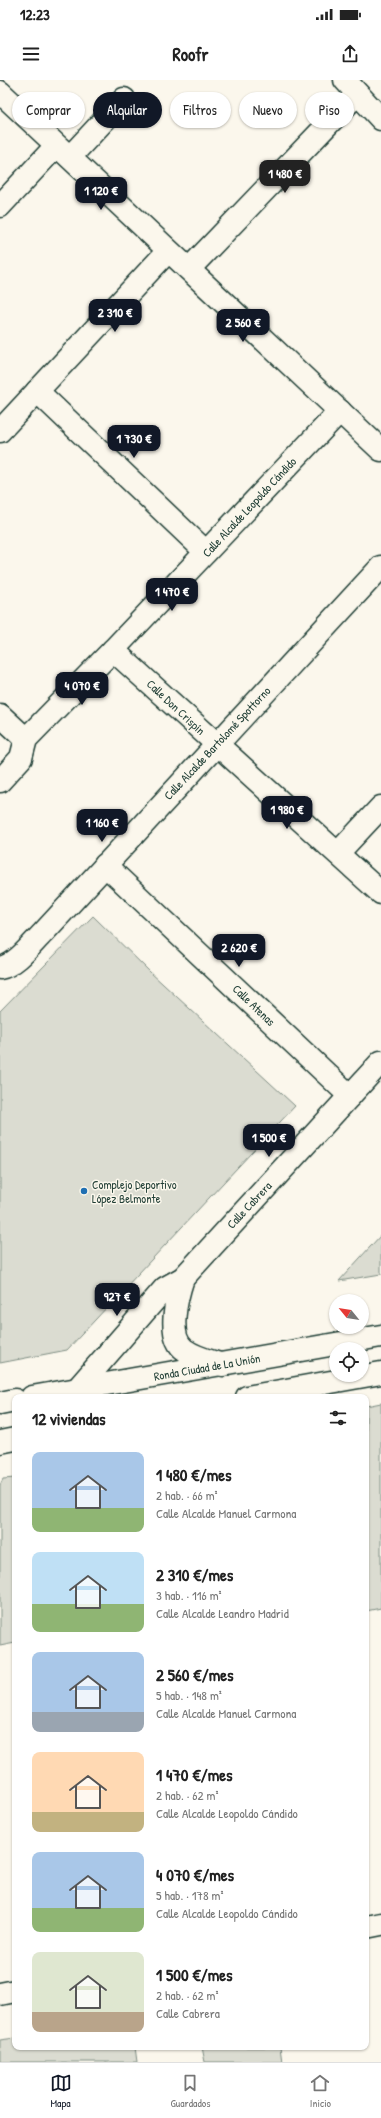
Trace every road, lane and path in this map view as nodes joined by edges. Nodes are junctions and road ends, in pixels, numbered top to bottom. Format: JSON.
{"nodes":[{"id":1,"x":351,"y":87,"type":"edge"},
{"id":2,"x":0,"y":92,"type":"edge"},
{"id":3,"x":381,"y":119,"type":"edge"},
{"id":4,"x":93,"y":126,"type":"edge"},
{"id":5,"x":63,"y":151,"type":"junction"},
{"id":6,"x":0,"y":206,"type":"edge"},
{"id":7,"x":168,"y":251,"type":"junction"},
{"id":8,"x":189,"y":269,"type":"junction"},
{"id":9,"x":37,"y":391,"type":"junction"},
{"id":10,"x":340,"y":411,"type":"junction"},
{"id":11,"x":0,"y":431,"type":"edge"},
{"id":12,"x":381,"y":450,"type":"edge"},
{"id":13,"x":206,"y":552,"type":"junction"},
{"id":14,"x":381,"y":567,"type":"edge"},
{"id":15,"x":114,"y":650,"type":"junction"},
{"id":16,"x":0,"y":715,"type":"edge"},
{"id":17,"x":26,"y":739,"type":"junction"},
{"id":18,"x":216,"y":744,"type":"junction"},
{"id":19,"x":0,"y":781,"type":"edge"},
{"id":20,"x":381,"y":807,"type":"edge"},
{"id":21,"x":338,"y":853,"type":"junction"},
{"id":22,"x":105,"y":865,"type":"junction"},
{"id":23,"x":381,"y":893,"type":"edge"},
{"id":24,"x":2,"y":966,"type":"edge"},
{"id":25,"x":381,"y":1062,"type":"edge"},
{"id":26,"x":350,"y":1096,"type":"junction"},
{"id":27,"x":182,"y":1278,"type":"junction"},
{"id":28,"x":381,"y":1336,"type":"edge"},
{"id":29,"x":223,"y":1365,"type":"junction"},
{"id":30,"x":381,"y":1373,"type":"edge"},
{"id":31,"x":78,"y":1388,"type":"junction"},
{"id":32,"x":47,"y":1394,"type":"edge"},
{"id":33,"x":264,"y":1394,"type":"edge"},
{"id":34,"x":12,"y":1401,"type":"edge"},
{"id":35,"x":0,"y":1403,"type":"edge"},
{"id":36,"x":12,"y":1440,"type":"edge"},
{"id":37,"x":0,"y":1442,"type":"edge"},
{"id":38,"x":381,"y":1924,"type":"edge"},
{"id":39,"x":369,"y":1926,"type":"edge"},
{"id":40,"x":12,"y":1992,"type":"edge"},
{"id":41,"x":0,"y":1994,"type":"edge"}],
"edges":[{"from":1,"to":3,"type":"street"},
{"from":1,"to":8,"type":"street"},
{"from":2,"to":5,"type":"street"},
{"from":4,"to":5,"type":"street"},
{"from":5,"to":6,"type":"street"},
{"from":5,"to":7,"type":"street"},
{"from":7,"to":8,"type":"street"},
{"from":7,"to":9,"type":"street"},
{"from":8,"to":10,"type":"street"},
{"from":9,"to":11,"type":"street"},
{"from":9,"to":13,"type":"street"},
{"from":10,"to":12,"type":"street"},
{"from":10,"to":13,"type":"street","name":"Calle Alcalde Leopoldo Cándido"},
{"from":13,"to":15,"type":"street","name":"Calle Alcalde Leopoldo Cándido"},
{"from":14,"to":18,"type":"street","name":"Calle Alcalde Bartolomé Spottorno"},
{"from":15,"to":17,"type":"street","name":"Calle Alcalde Leopoldo Cándido"},
{"from":15,"to":18,"type":"street","name":"Calle Don Crispín"},
{"from":16,"to":17,"type":"street"},
{"from":17,"to":19,"type":"street","name":"Calle Alcalde Leopoldo Cándido"},
{"from":18,"to":21,"type":"street","name":"Calle Don Crispín"},
{"from":18,"to":22,"type":"street","name":"Calle Alcalde Bartolomé Spottorno"},
{"from":20,"to":21,"type":"street"},
{"from":21,"to":23,"type":"street","name":"Calle Don Crispín"},
{"from":22,"to":24,"type":"street","name":"Calle Alcalde Bartolomé Spottorno"},
{"from":22,"to":26,"type":"street","name":"Calle Atenas"},
{"from":25,"to":26,"type":"street","name":"Calle Cabrera"},
{"from":26,"to":27,"type":"street","name":"Calle Cabrera"},
{"from":27,"to":29,"type":"street"},
{"from":27,"to":31,"type":"street"},
{"from":28,"to":29,"type":"street","name":"Ronda Ciudad de La Unión"},
{"from":29,"to":31,"type":"street","name":"Ronda Ciudad de La Unión"},
{"from":30,"to":33,"type":"street"},
{"from":31,"to":32,"type":"street","name":"Ronda Ciudad de La Unión"},
{"from":34,"to":35,"type":"street"},
{"from":36,"to":37,"type":"street"},
{"from":38,"to":39,"type":"street"},
{"from":40,"to":41,"type":"street"}]}
